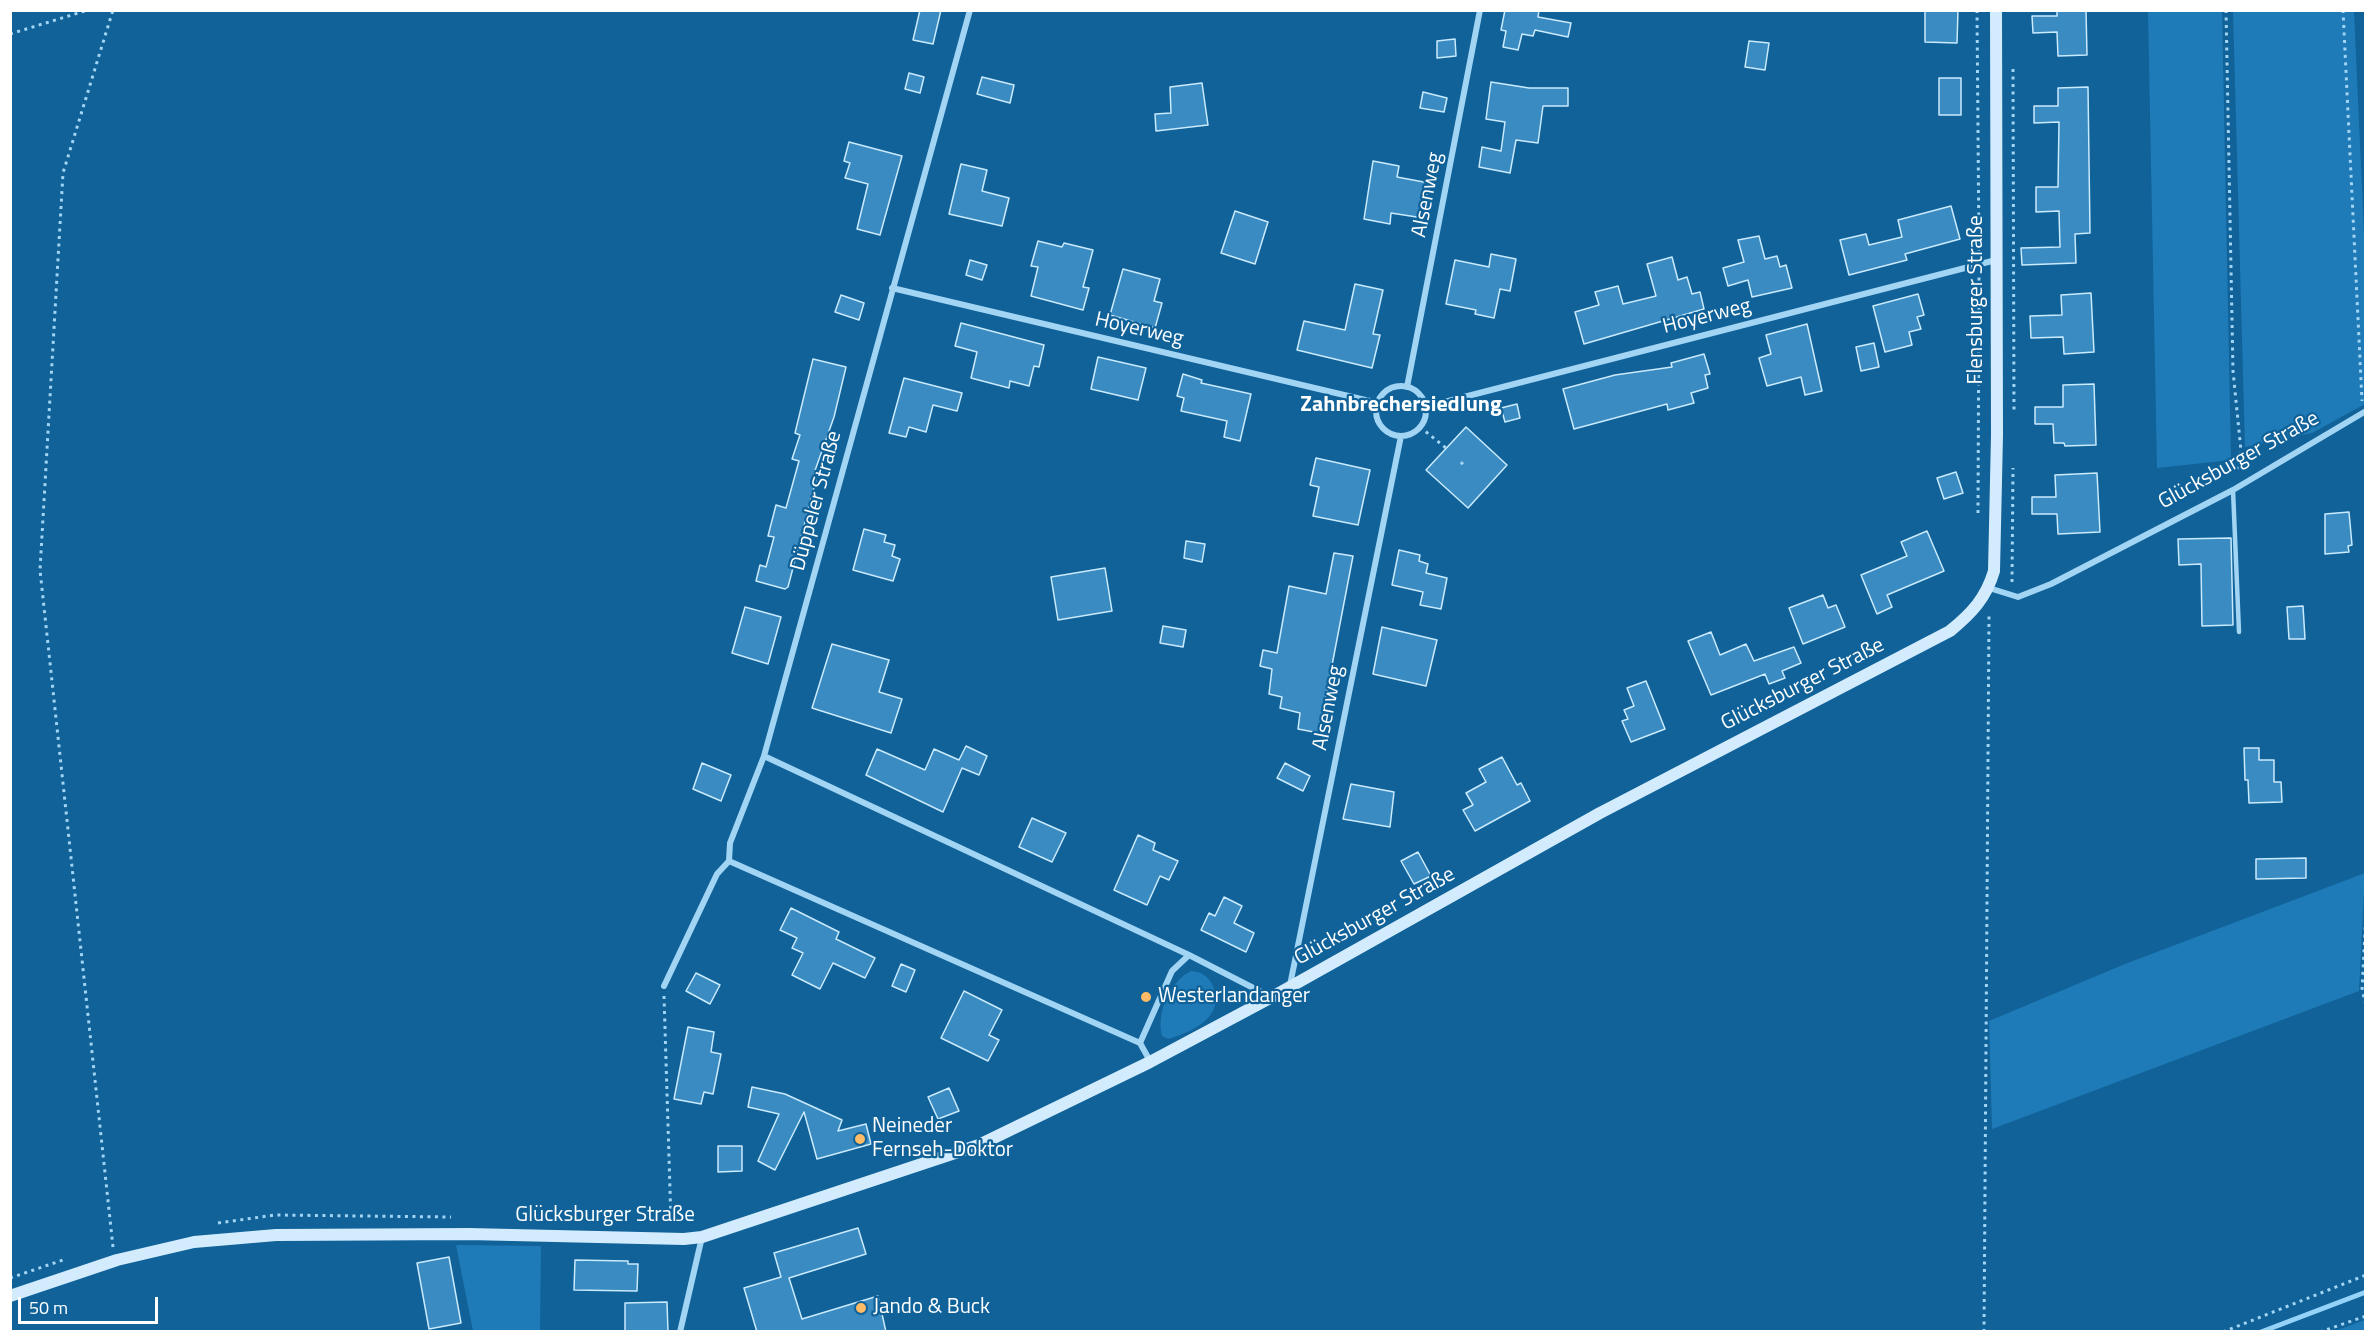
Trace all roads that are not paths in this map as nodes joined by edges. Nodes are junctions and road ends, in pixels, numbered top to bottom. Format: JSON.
{"nodes":[{"id":1,"x":970,"y":10,"type":"edge"},
{"id":2,"x":1480,"y":10,"type":"edge"},
{"id":3,"x":1996,"y":10,"type":"edge"},
{"id":4,"x":1996,"y":260,"type":"junction"},
{"id":5,"x":892,"y":288,"type":"junction"},
{"id":6,"x":1407,"y":387,"type":"junction"},
{"id":7,"x":1378,"y":403,"type":"junction"},
{"id":8,"x":1425,"y":406,"type":"junction"},
{"id":9,"x":2364,"y":412,"type":"edge"},
{"id":10,"x":1401,"y":436,"type":"junction"},
{"id":11,"x":2233,"y":490,"type":"junction"},
{"id":12,"x":1989,"y":588,"type":"junction"},
{"id":13,"x":2239,"y":632,"type":"dead end"},
{"id":14,"x":764,"y":756,"type":"junction"},
{"id":15,"x":729,"y":861,"type":"junction"},
{"id":16,"x":1189,"y":955,"type":"junction"},
{"id":17,"x":664,"y":986,"type":"road end"},
{"id":18,"x":1290,"y":987,"type":"junction"},
{"id":19,"x":1272,"y":997,"type":"junction"},
{"id":20,"x":1140,"y":1043,"type":"junction"},
{"id":21,"x":1150,"y":1062,"type":"junction"},
{"id":22,"x":702,"y":1237,"type":"junction"},
{"id":23,"x":10,"y":1296,"type":"edge"},
{"id":24,"x":680,"y":1332,"type":"edge"}],
"edges":[{"from":1,"to":5,"type":"street","name":"Düppeler Straße"},
{"from":2,"to":6,"type":"street","name":"Alsenweg"},
{"from":3,"to":4,"type":"street","name":"Flensburger Straße"},
{"from":4,"to":8,"type":"street","name":"Hoyerweg"},
{"from":4,"to":12,"type":"street","name":"Flensburger Straße"},
{"from":5,"to":7,"type":"street","name":"Hoyerweg"},
{"from":5,"to":14,"type":"street","name":"Düppeler Straße"},
{"from":6,"to":7,"type":"street"},
{"from":6,"to":8,"type":"street"},
{"from":7,"to":10,"type":"street"},
{"from":8,"to":10,"type":"street"},
{"from":9,"to":11,"type":"street","name":"Glücksburger Straße"},
{"from":10,"to":18,"type":"street","name":"Alsenweg"},
{"from":11,"to":12,"type":"street","name":"Glücksburger Straße"},
{"from":11,"to":13,"type":"lane"},
{"from":12,"to":18,"type":"street","name":"Glücksburger Straße"},
{"from":14,"to":15,"type":"street","name":"Düppeler Straße"},
{"from":14,"to":16,"type":"street"},
{"from":15,"to":17,"type":"street","name":"Düppeler Straße"},
{"from":15,"to":20,"type":"street"},
{"from":16,"to":19,"type":"street"},
{"from":16,"to":20,"type":"street"},
{"from":18,"to":19,"type":"street","name":"Glücksburger Straße"},
{"from":19,"to":21,"type":"street","name":"Glücksburger Straße"},
{"from":20,"to":21,"type":"street"},
{"from":21,"to":22,"type":"street","name":"Glücksburger Straße"},
{"from":22,"to":23,"type":"street","name":"Glücksburger Straße"},
{"from":22,"to":24,"type":"street"}]}
